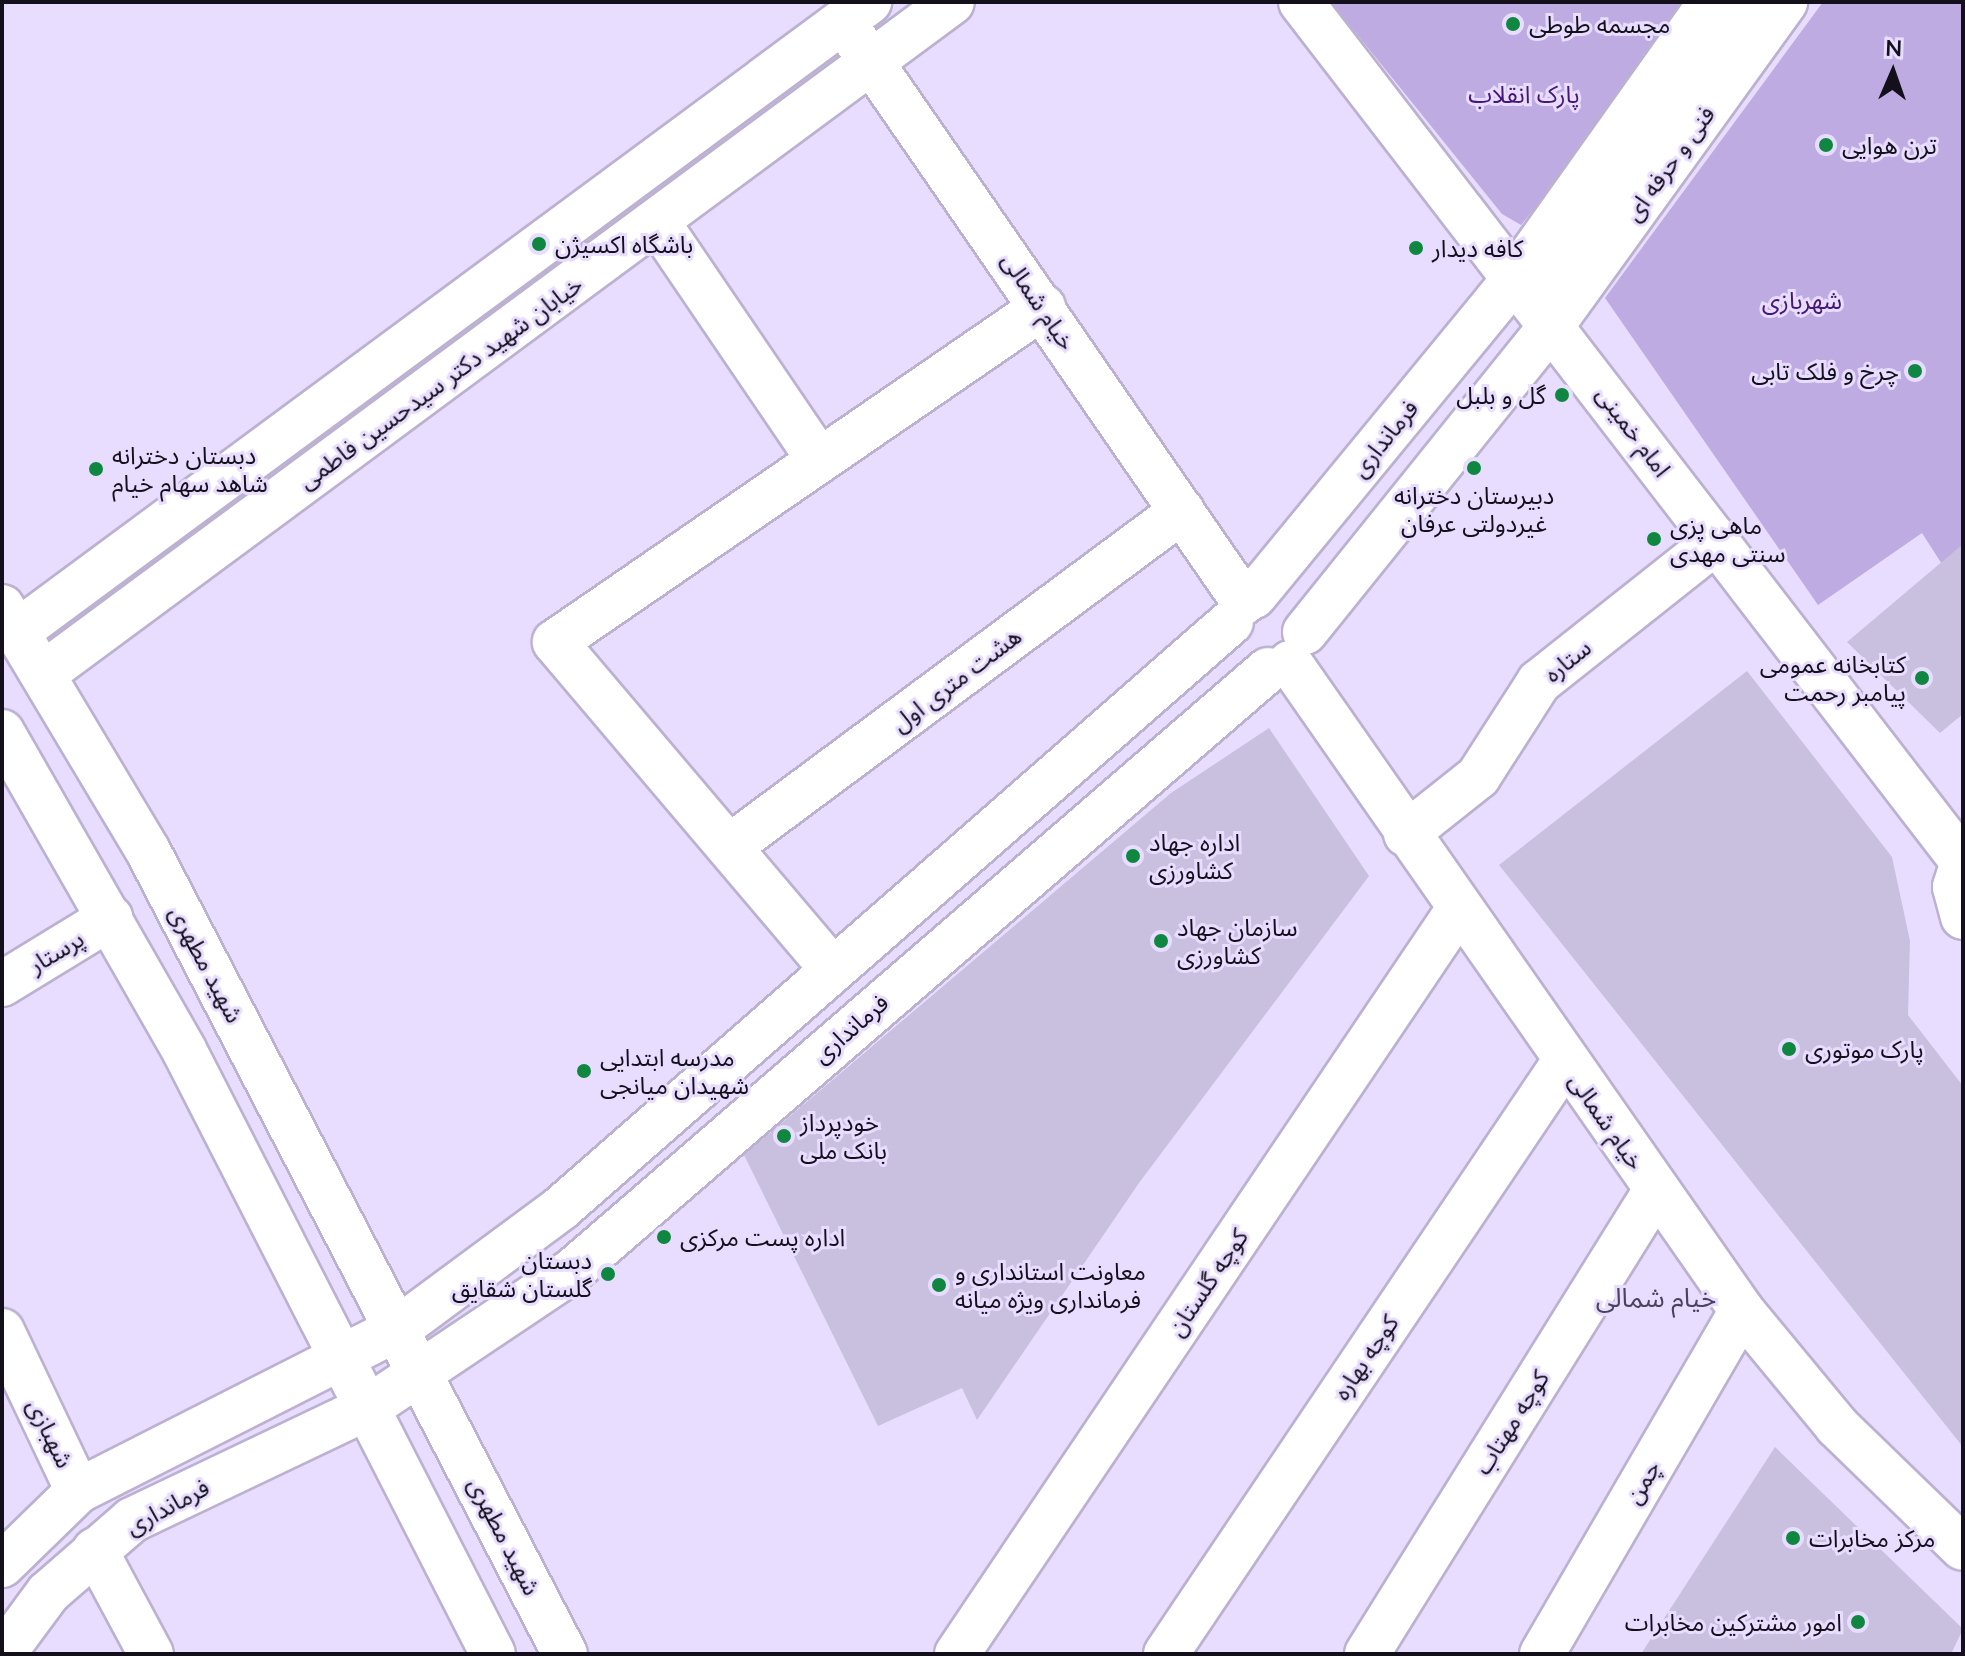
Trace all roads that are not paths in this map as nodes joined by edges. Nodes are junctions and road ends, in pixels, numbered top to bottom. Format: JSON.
{"nodes":[{"id":1,"x":952,"y":2,"type":"edge"},
{"id":2,"x":1301,"y":2,"type":"edge"},
{"id":3,"x":1711,"y":2,"type":"edge"},
{"id":4,"x":1739,"y":2,"type":"edge"},
{"id":5,"x":1785,"y":2,"type":"edge"},
{"id":6,"x":847,"y":9,"type":"edge"},
{"id":7,"x":874,"y":63,"type":"junction"},
{"id":8,"x":658,"y":223,"type":"junction"},
{"id":9,"x":1533,"y":301,"type":"junction"},
{"id":10,"x":1043,"y":307,"type":"junction"},
{"id":11,"x":819,"y":460,"type":"junction"},
{"id":12,"x":1182,"y":511,"type":"junction"},
{"id":13,"x":1718,"y":540,"type":"junction"},
{"id":14,"x":1243,"y":607,"type":"junction"},
{"id":15,"x":10,"y":620,"type":"edge"},
{"id":16,"x":1288,"y":655,"type":"junction"},
{"id":17,"x":43,"y":674,"type":"junction"},
{"id":18,"x":2,"y":732,"type":"edge"},
{"id":19,"x":1071,"y":762,"type":"junction"},
{"id":20,"x":1110,"y":805,"type":"junction"},
{"id":21,"x":1406,"y":834,"type":"junction"},
{"id":22,"x":729,"y":847,"type":"junction"},
{"id":23,"x":1963,"y":862,"type":"edge"},
{"id":24,"x":1458,"y":910,"type":"junction"},
{"id":25,"x":1963,"y":917,"type":"edge"},
{"id":26,"x":110,"y":918,"type":"junction"},
{"id":27,"x":833,"y":970,"type":"junction"},
{"id":28,"x":2,"y":984,"type":"edge"},
{"id":29,"x":773,"y":1023,"type":"junction"},
{"id":30,"x":1565,"y":1061,"type":"junction"},
{"id":31,"x":809,"y":1064,"type":"junction"},
{"id":32,"x":1656,"y":1190,"type":"junction"},
{"id":33,"x":1742,"y":1311,"type":"junction"},
{"id":34,"x":399,"y":1328,"type":"junction"},
{"id":35,"x":2,"y":1331,"type":"edge"},
{"id":36,"x":344,"y":1360,"type":"junction"},
{"id":37,"x":424,"y":1375,"type":"junction"},
{"id":38,"x":369,"y":1407,"type":"junction"},
{"id":39,"x":78,"y":1491,"type":"junction"},
{"id":40,"x":1963,"y":1548,"type":"edge"},
{"id":41,"x":95,"y":1550,"type":"junction"},
{"id":42,"x":2,"y":1565,"type":"edge"},
{"id":43,"x":3,"y":1654,"type":"edge"},
{"id":44,"x":151,"y":1654,"type":"edge"},
{"id":45,"x":493,"y":1654,"type":"edge"},
{"id":46,"x":565,"y":1654,"type":"edge"},
{"id":47,"x":957,"y":1654,"type":"edge"},
{"id":48,"x":1166,"y":1654,"type":"edge"},
{"id":49,"x":1367,"y":1654,"type":"edge"},
{"id":50,"x":1542,"y":1654,"type":"edge"}],
"edges":[{"from":1,"to":7,"type":"street","name":"خیابان شهید دکتر سیدحسین فاطمی"},
{"from":2,"to":9,"type":"street","name":"امام خمینی"},
{"from":3,"to":9,"type":"street"},
{"from":4,"to":9,"type":"street"},
{"from":5,"to":9,"type":"street","name":"فنی و حرفه ای"},
{"from":6,"to":7,"type":"street","name":"خیام شمالی"},
{"from":6,"to":15,"type":"street","name":"خیابان شهید دکتر سیدحسین فاطمی"},
{"from":7,"to":8,"type":"street","name":"خیابان شهید دکتر سیدحسین فاطمی"},
{"from":7,"to":10,"type":"street","name":"خیام شمالی"},
{"from":8,"to":11,"type":"street"},
{"from":8,"to":17,"type":"street","name":"خیابان شهید دکتر سیدحسین فاطمی"},
{"from":9,"to":13,"type":"street","name":"امام خمینی"},
{"from":9,"to":14,"type":"street","name":"فرمانداری"},
{"from":9,"to":16,"type":"street","name":"فرمانداری"},
{"from":10,"to":11,"type":"street"},
{"from":10,"to":12,"type":"street","name":"خیام شمالی"},
{"from":11,"to":22,"type":"street"},
{"from":12,"to":14,"type":"street","name":"خیام شمالی"},
{"from":12,"to":22,"type":"street","name":"هشت متری اول"},
{"from":13,"to":21,"type":"street","name":"ستاره"},
{"from":13,"to":23,"type":"street","name":"امام خمینی"},
{"from":14,"to":16,"type":"street","name":"خیام شمالی"},
{"from":14,"to":16,"type":"street","name":"خیام شمالی"},
{"from":14,"to":19,"type":"street","name":"فرمانداری"},
{"from":15,"to":17,"type":"street","name":"شهید مطهری"},
{"from":16,"to":20,"type":"street","name":"فرمانداری"},
{"from":16,"to":21,"type":"street","name":"خیام شمالی"},
{"from":17,"to":34,"type":"street","name":"شهید مطهری"},
{"from":18,"to":26,"type":"street"},
{"from":19,"to":20,"type":"street"},
{"from":19,"to":27,"type":"street","name":"فرمانداری"},
{"from":20,"to":31,"type":"street","name":"فرمانداری"},
{"from":21,"to":24,"type":"street","name":"خیام شمالی"},
{"from":22,"to":27,"type":"street"},
{"from":23,"to":25,"type":"street"},
{"from":24,"to":30,"type":"street","name":"خیام شمالی"},
{"from":24,"to":47,"type":"street","name":"کوچه گلستان"},
{"from":26,"to":28,"type":"street","name":"پرستار"},
{"from":26,"to":36,"type":"street"},
{"from":27,"to":29,"type":"street","name":"فرمانداری"},
{"from":29,"to":31,"type":"street"},
{"from":29,"to":34,"type":"street","name":"فرمانداری"},
{"from":30,"to":32,"type":"street","name":"خیام شمالی"},
{"from":30,"to":48,"type":"street","name":"کوچه بهاره"},
{"from":31,"to":37,"type":"street","name":"فرمانداری"},
{"from":32,"to":33,"type":"street","name":"خیام شمالی"},
{"from":32,"to":49,"type":"street","name":"کوچه مهتاب"},
{"from":33,"to":40,"type":"street","name":"خیام شمالی"},
{"from":33,"to":50,"type":"street","name":"چمن"},
{"from":34,"to":36,"type":"street","name":"فرمانداری"},
{"from":34,"to":37,"type":"street","name":"شهید مطهری"},
{"from":35,"to":39,"type":"street","name":"شهبازی"},
{"from":36,"to":38,"type":"street"},
{"from":36,"to":39,"type":"street"},
{"from":37,"to":38,"type":"street","name":"فرمانداری"},
{"from":37,"to":46,"type":"street","name":"شهید مطهری"},
{"from":38,"to":41,"type":"street","name":"فرمانداری"},
{"from":38,"to":45,"type":"street"},
{"from":39,"to":42,"type":"street"},
{"from":41,"to":43,"type":"street","name":"فرمانداری"},
{"from":41,"to":44,"type":"street"}]}
